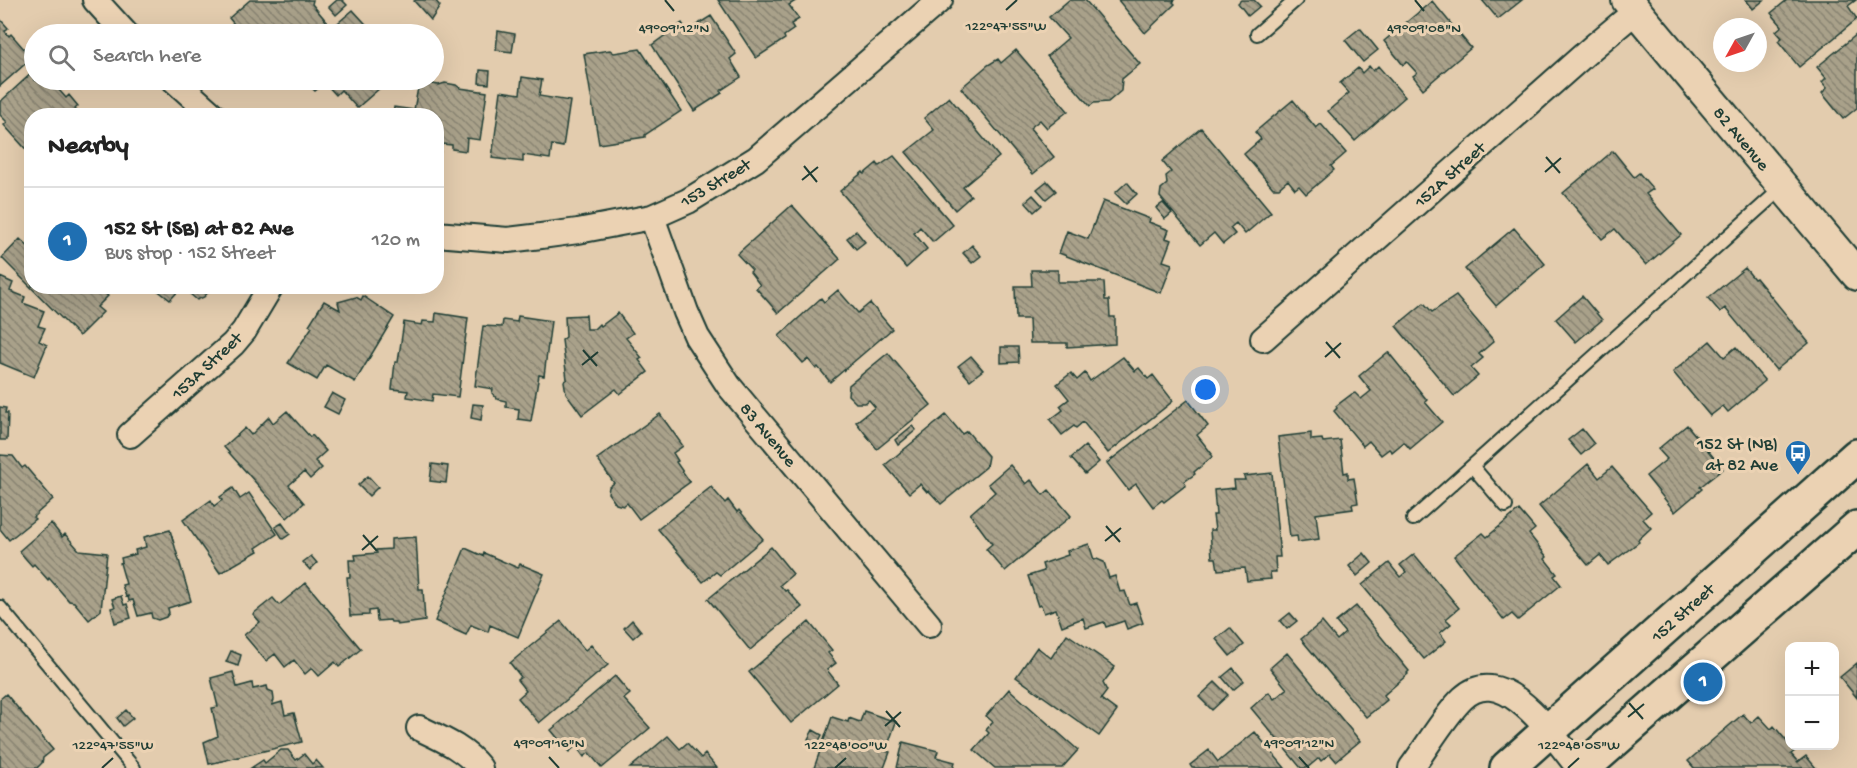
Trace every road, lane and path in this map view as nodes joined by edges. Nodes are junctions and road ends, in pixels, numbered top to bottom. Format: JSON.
{"nodes":[{"id":1,"x":95,"y":0,"type":"edge"},
{"id":2,"x":940,"y":0,"type":"edge"},
{"id":3,"x":1296,"y":0,"type":"edge"},
{"id":4,"x":1632,"y":5,"type":"edge"},
{"id":5,"x":117,"y":24,"type":"edge"},
{"id":6,"x":1257,"y":34,"type":"dead end"},
{"id":7,"x":185,"y":90,"type":"edge"},
{"id":8,"x":205,"y":108,"type":"edge"},
{"id":9,"x":1783,"y":187,"type":"junction"},
{"id":10,"x":652,"y":217,"type":"junction"},
{"id":11,"x":444,"y":235,"type":"edge"},
{"id":12,"x":1857,"y":275,"type":"edge"},
{"id":13,"x":266,"y":294,"type":"edge"},
{"id":14,"x":1263,"y":339,"type":"dead end"},
{"id":15,"x":130,"y":435,"type":"dead end"},
{"id":16,"x":1857,"y":456,"type":"edge"},
{"id":17,"x":1472,"y":466,"type":"junction"},
{"id":18,"x":1506,"y":506,"type":"dead end"},
{"id":19,"x":1413,"y":519,"type":"dead end"},
{"id":20,"x":1857,"y":528,"type":"edge"},
{"id":21,"x":0,"y":607,"type":"edge"},
{"id":22,"x":929,"y":625,"type":"dead end"},
{"id":23,"x":419,"y":728,"type":"dead end"},
{"id":24,"x":1548,"y":732,"type":"junction"},
{"id":25,"x":134,"y":768,"type":"edge"},
{"id":26,"x":480,"y":768,"type":"edge"},
{"id":27,"x":1411,"y":768,"type":"edge"},
{"id":28,"x":1507,"y":768,"type":"edge"},
{"id":29,"x":1581,"y":768,"type":"edge"}],
"edges":[{"from":1,"to":5,"type":"street"},
{"from":2,"to":10,"type":"street","name":"153 Street"},
{"from":3,"to":6,"type":"lane"},
{"from":4,"to":9,"type":"street","name":"82 Avenue"},
{"from":4,"to":14,"type":"street","name":"152A Street"},
{"from":7,"to":8,"type":"street"},
{"from":9,"to":12,"type":"street","name":"82 Avenue"},
{"from":9,"to":17,"type":"lane"},
{"from":10,"to":11,"type":"street","name":"153 Street"},
{"from":10,"to":22,"type":"street","name":"83 Avenue"},
{"from":13,"to":15,"type":"street","name":"153A Street"},
{"from":16,"to":24,"type":"main road","name":"152 Street"},
{"from":17,"to":18,"type":"lane"},
{"from":17,"to":19,"type":"lane"},
{"from":20,"to":29,"type":"main road"},
{"from":21,"to":25,"type":"lane"},
{"from":23,"to":26,"type":"street"},
{"from":24,"to":27,"type":"street"},
{"from":24,"to":28,"type":"main road","name":"152 Street"},
{"from":24,"to":29,"type":"street"}]}
